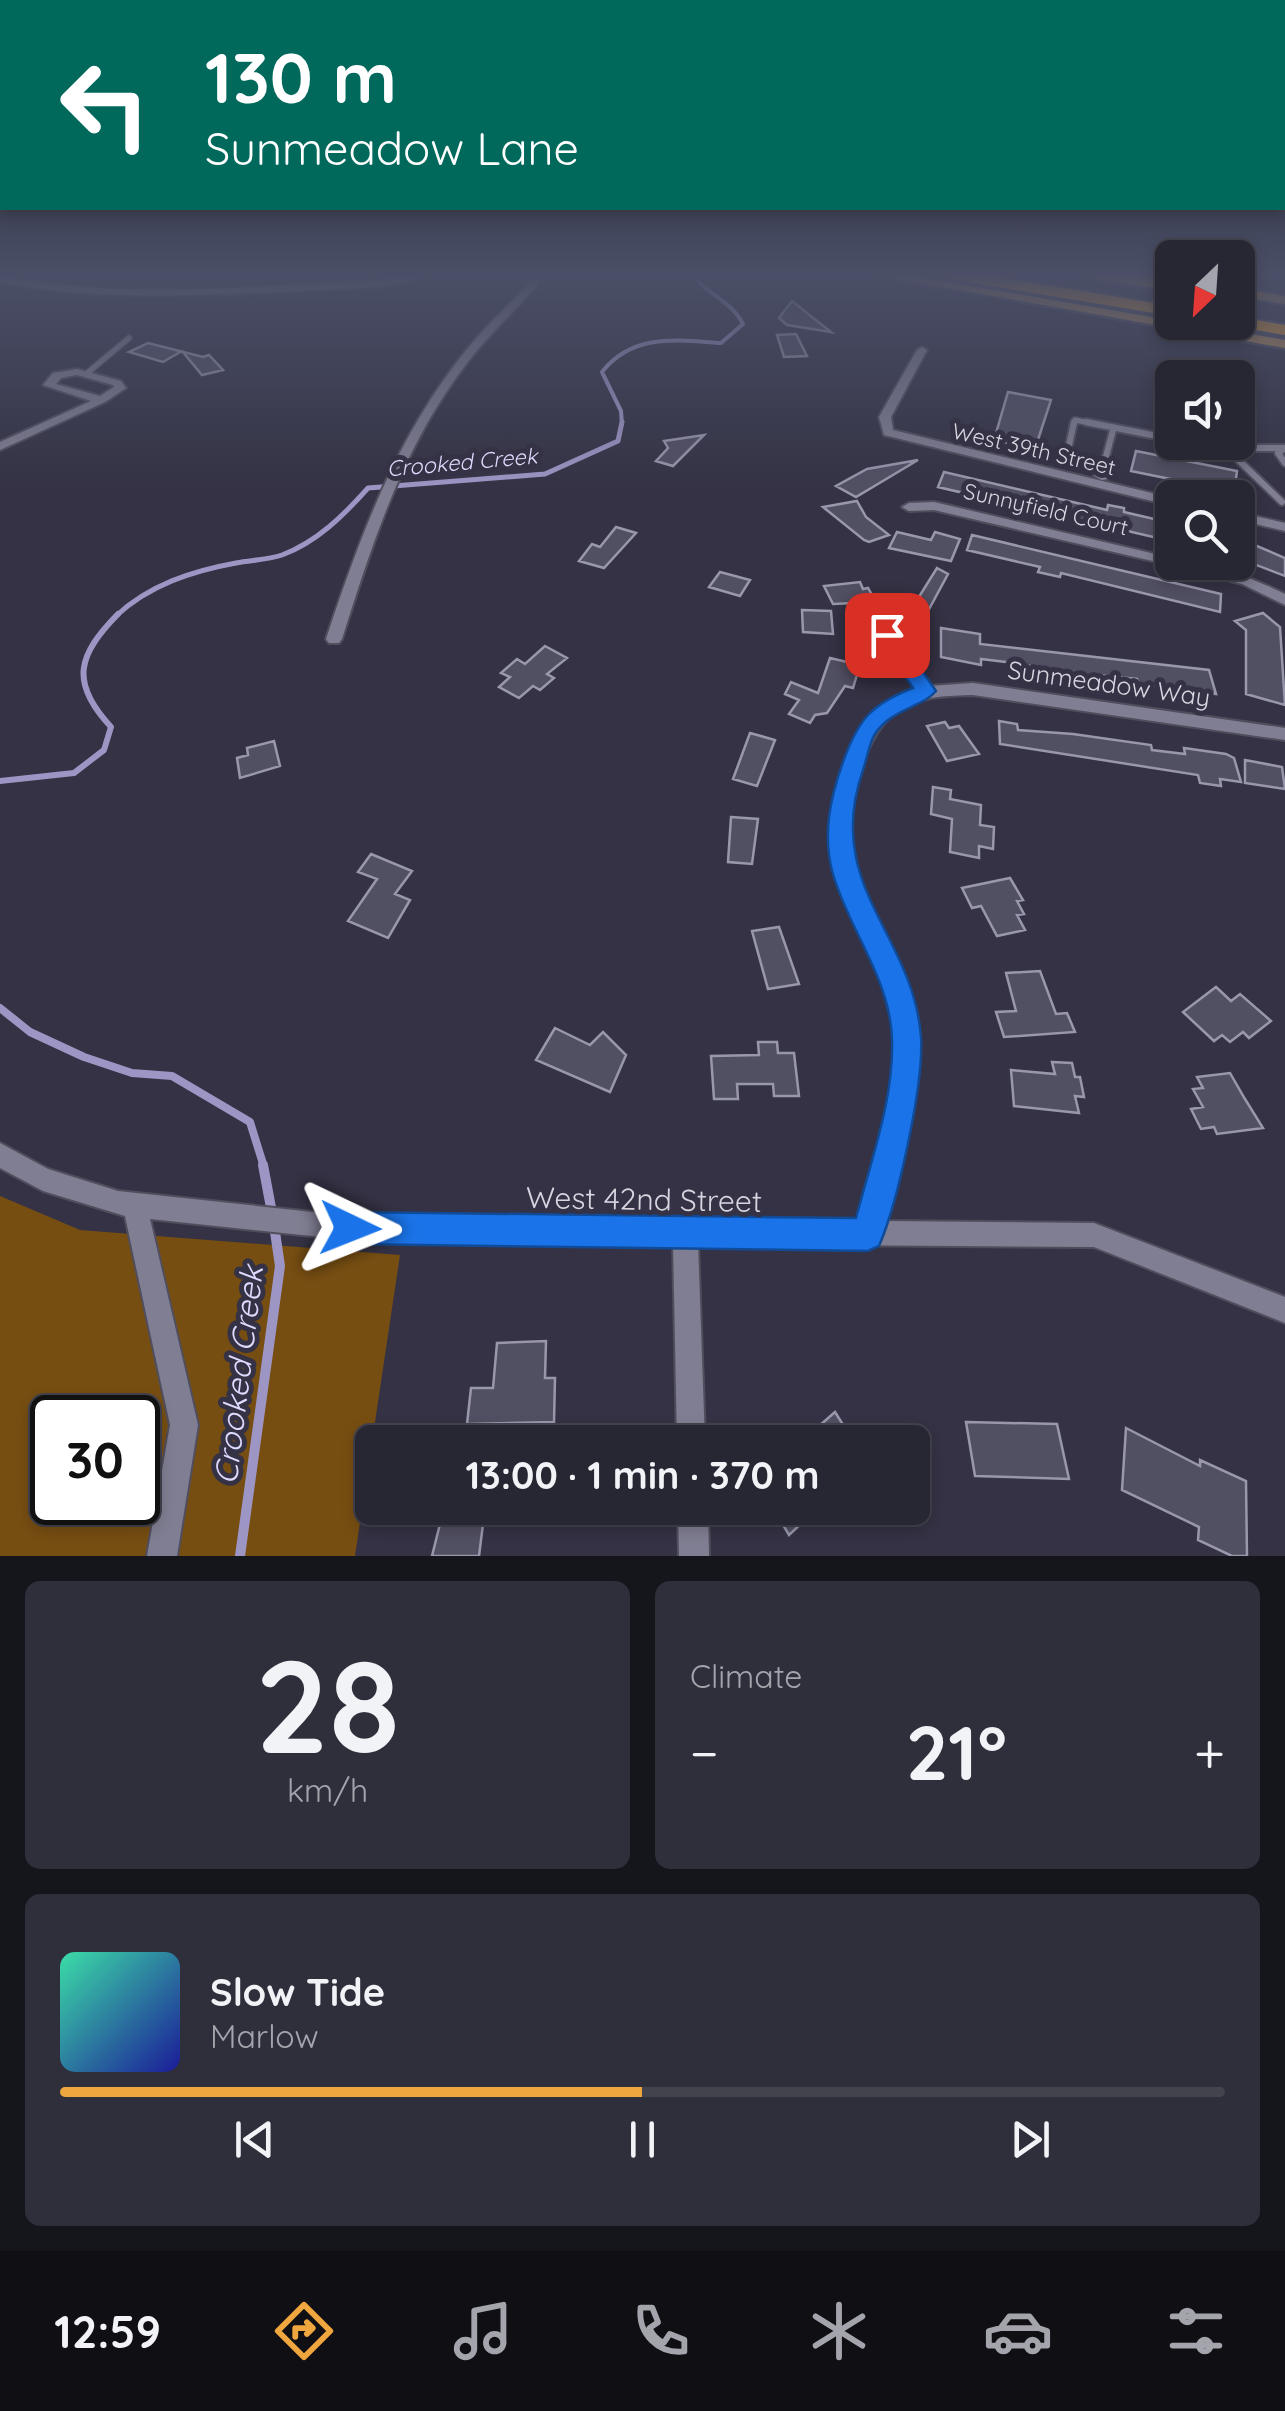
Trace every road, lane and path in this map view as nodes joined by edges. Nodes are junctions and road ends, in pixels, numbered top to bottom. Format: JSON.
{"nodes":[{"id":1,"x":121,"y":345,"type":"edge"},
{"id":2,"x":476,"y":345,"type":"edge"},
{"id":3,"x":922,"y":350,"type":"dead end"},
{"id":4,"x":86,"y":374,"type":"junction"},
{"id":5,"x":101,"y":400,"type":"junction"},
{"id":6,"x":1113,"y":430,"type":"junction"},
{"id":7,"x":1155,"y":436,"type":"edge"},
{"id":8,"x":0,"y":446,"type":"edge"},
{"id":9,"x":1255,"y":448,"type":"edge"},
{"id":10,"x":1285,"y":448,"type":"edge"},
{"id":11,"x":1238,"y":460,"type":"edge"},
{"id":12,"x":1285,"y":462,"type":"edge"},
{"id":13,"x":1104,"y":464,"type":"junction"},
{"id":14,"x":1101,"y":481,"type":"junction"},
{"id":15,"x":1155,"y":497,"type":"edge"},
{"id":16,"x":1282,"y":502,"type":"dead end"},
{"id":17,"x":909,"y":507,"type":"dead end"},
{"id":18,"x":1255,"y":520,"type":"edge"},
{"id":19,"x":1285,"y":527,"type":"edge"},
{"id":20,"x":1155,"y":558,"type":"edge"},
{"id":21,"x":1242,"y":580,"type":"edge"},
{"id":22,"x":1285,"y":600,"type":"edge"},
{"id":23,"x":887,"y":635,"type":"dead end"},
{"id":24,"x":334,"y":639,"type":"dead end"},
{"id":25,"x":926,"y":691,"type":"junction"},
{"id":26,"x":1285,"y":734,"type":"edge"},
{"id":27,"x":0,"y":1155,"type":"edge"},
{"id":28,"x":135,"y":1206,"type":"junction"},
{"id":29,"x":686,"y":1231,"type":"junction"},
{"id":30,"x":868,"y":1234,"type":"junction"},
{"id":31,"x":1285,"y":1310,"type":"edge"},
{"id":32,"x":691,"y":1425,"type":"edge"},
{"id":33,"x":693,"y":1525,"type":"edge"},
{"id":34,"x":162,"y":1556,"type":"edge"},
{"id":35,"x":694,"y":1556,"type":"edge"}],
"edges":[{"from":1,"to":4,"type":"lane"},
{"from":2,"to":24,"type":"street"},
{"from":3,"to":14,"type":"street","name":"West 39th Street"},
{"from":4,"to":5,"type":"street"},
{"from":4,"to":5,"type":"street"},
{"from":5,"to":8,"type":"street"},
{"from":6,"to":7,"type":"lane"},
{"from":6,"to":13,"type":"lane"},
{"from":6,"to":13,"type":"lane"},
{"from":9,"to":10,"type":"lane"},
{"from":10,"to":12,"type":"lane"},
{"from":11,"to":16,"type":"lane"},
{"from":13,"to":14,"type":"lane"},
{"from":14,"to":15,"type":"street","name":"West 39th Street"},
{"from":17,"to":20,"type":"street","name":"Sunnyfield Court"},
{"from":18,"to":19,"type":"street"},
{"from":21,"to":22,"type":"street","name":"Sunnyfield Court"},
{"from":23,"to":25,"type":"street"},
{"from":25,"to":26,"type":"street","name":"Sunmeadow Way"},
{"from":25,"to":30,"type":"street"},
{"from":27,"to":28,"type":"street","name":"West 42nd Street"},
{"from":28,"to":29,"type":"street","name":"West 42nd Street"},
{"from":28,"to":34,"type":"street"},
{"from":29,"to":30,"type":"street","name":"West 42nd Street"},
{"from":29,"to":32,"type":"street"},
{"from":30,"to":31,"type":"street","name":"West 42nd Street"},
{"from":33,"to":35,"type":"street"}]}
